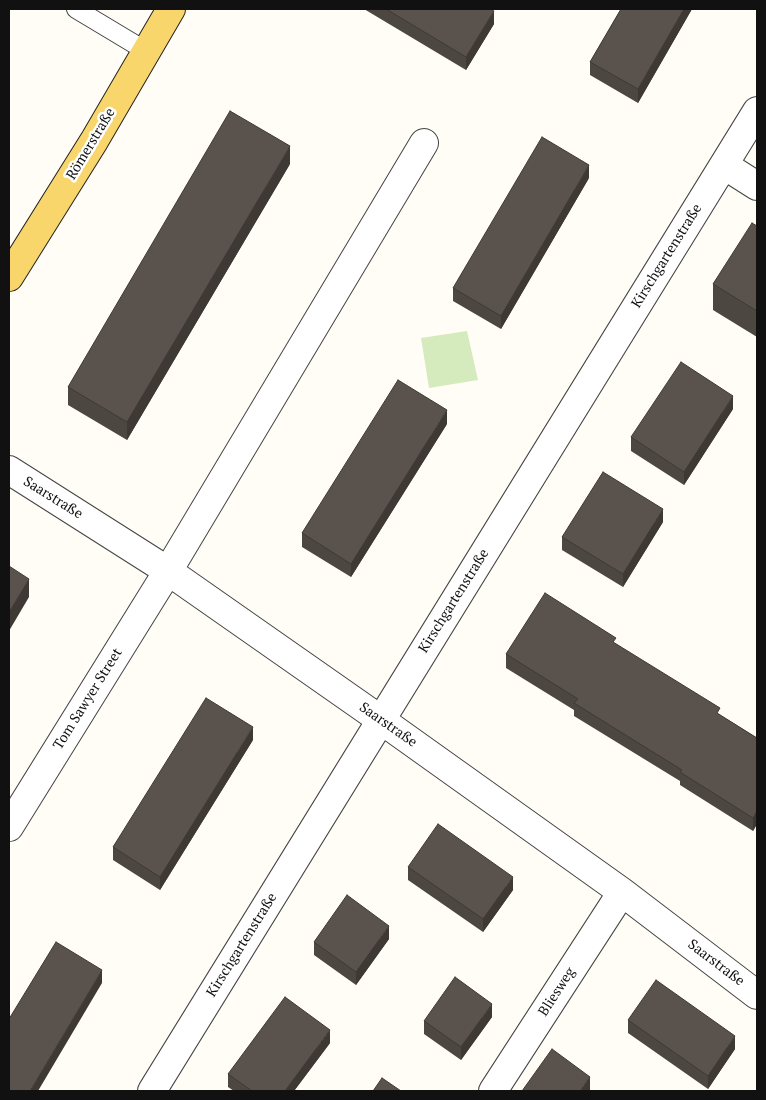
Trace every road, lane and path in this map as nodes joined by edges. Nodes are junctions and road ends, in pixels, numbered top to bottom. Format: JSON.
{"nodes":[{"id":1,"x":76,"y":9,"type":"edge"},
{"id":2,"x":171,"y":9,"type":"edge"},
{"id":3,"x":146,"y":51,"type":"junction"},
{"id":4,"x":757,"y":110,"type":"edge"},
{"id":5,"x":424,"y":143,"type":"dead end"},
{"id":6,"x":724,"y":165,"type":"junction"},
{"id":7,"x":757,"y":186,"type":"edge"},
{"id":8,"x":9,"y":277,"type":"edge"},
{"id":9,"x":9,"y":470,"type":"edge"},
{"id":10,"x":168,"y":571,"type":"junction"},
{"id":11,"x":381,"y":720,"type":"junction"},
{"id":12,"x":9,"y":827,"type":"edge"},
{"id":13,"x":622,"y":892,"type":"junction"},
{"id":14,"x":757,"y":994,"type":"edge"},
{"id":15,"x":152,"y":1091,"type":"edge"},
{"id":16,"x":493,"y":1091,"type":"edge"}],
"edges":[{"from":1,"to":3,"type":"lane"},
{"from":2,"to":3,"type":"main road","name":"Römerstraße"},
{"from":3,"to":8,"type":"main road","name":"Römerstraße"},
{"from":4,"to":6,"type":"street","name":"Kirschgartenstraße"},
{"from":5,"to":10,"type":"street","name":"Tom Sawyer Street"},
{"from":6,"to":7,"type":"street"},
{"from":6,"to":11,"type":"street","name":"Kirschgartenstraße"},
{"from":9,"to":10,"type":"street","name":"Saarstraße"},
{"from":10,"to":11,"type":"street","name":"Saarstraße"},
{"from":10,"to":12,"type":"street","name":"Tom Sawyer Street"},
{"from":11,"to":13,"type":"street","name":"Saarstraße"},
{"from":11,"to":15,"type":"street","name":"Kirschgartenstraße"},
{"from":13,"to":14,"type":"street","name":"Saarstraße"},
{"from":13,"to":16,"type":"street","name":"Bliesweg"}]}
